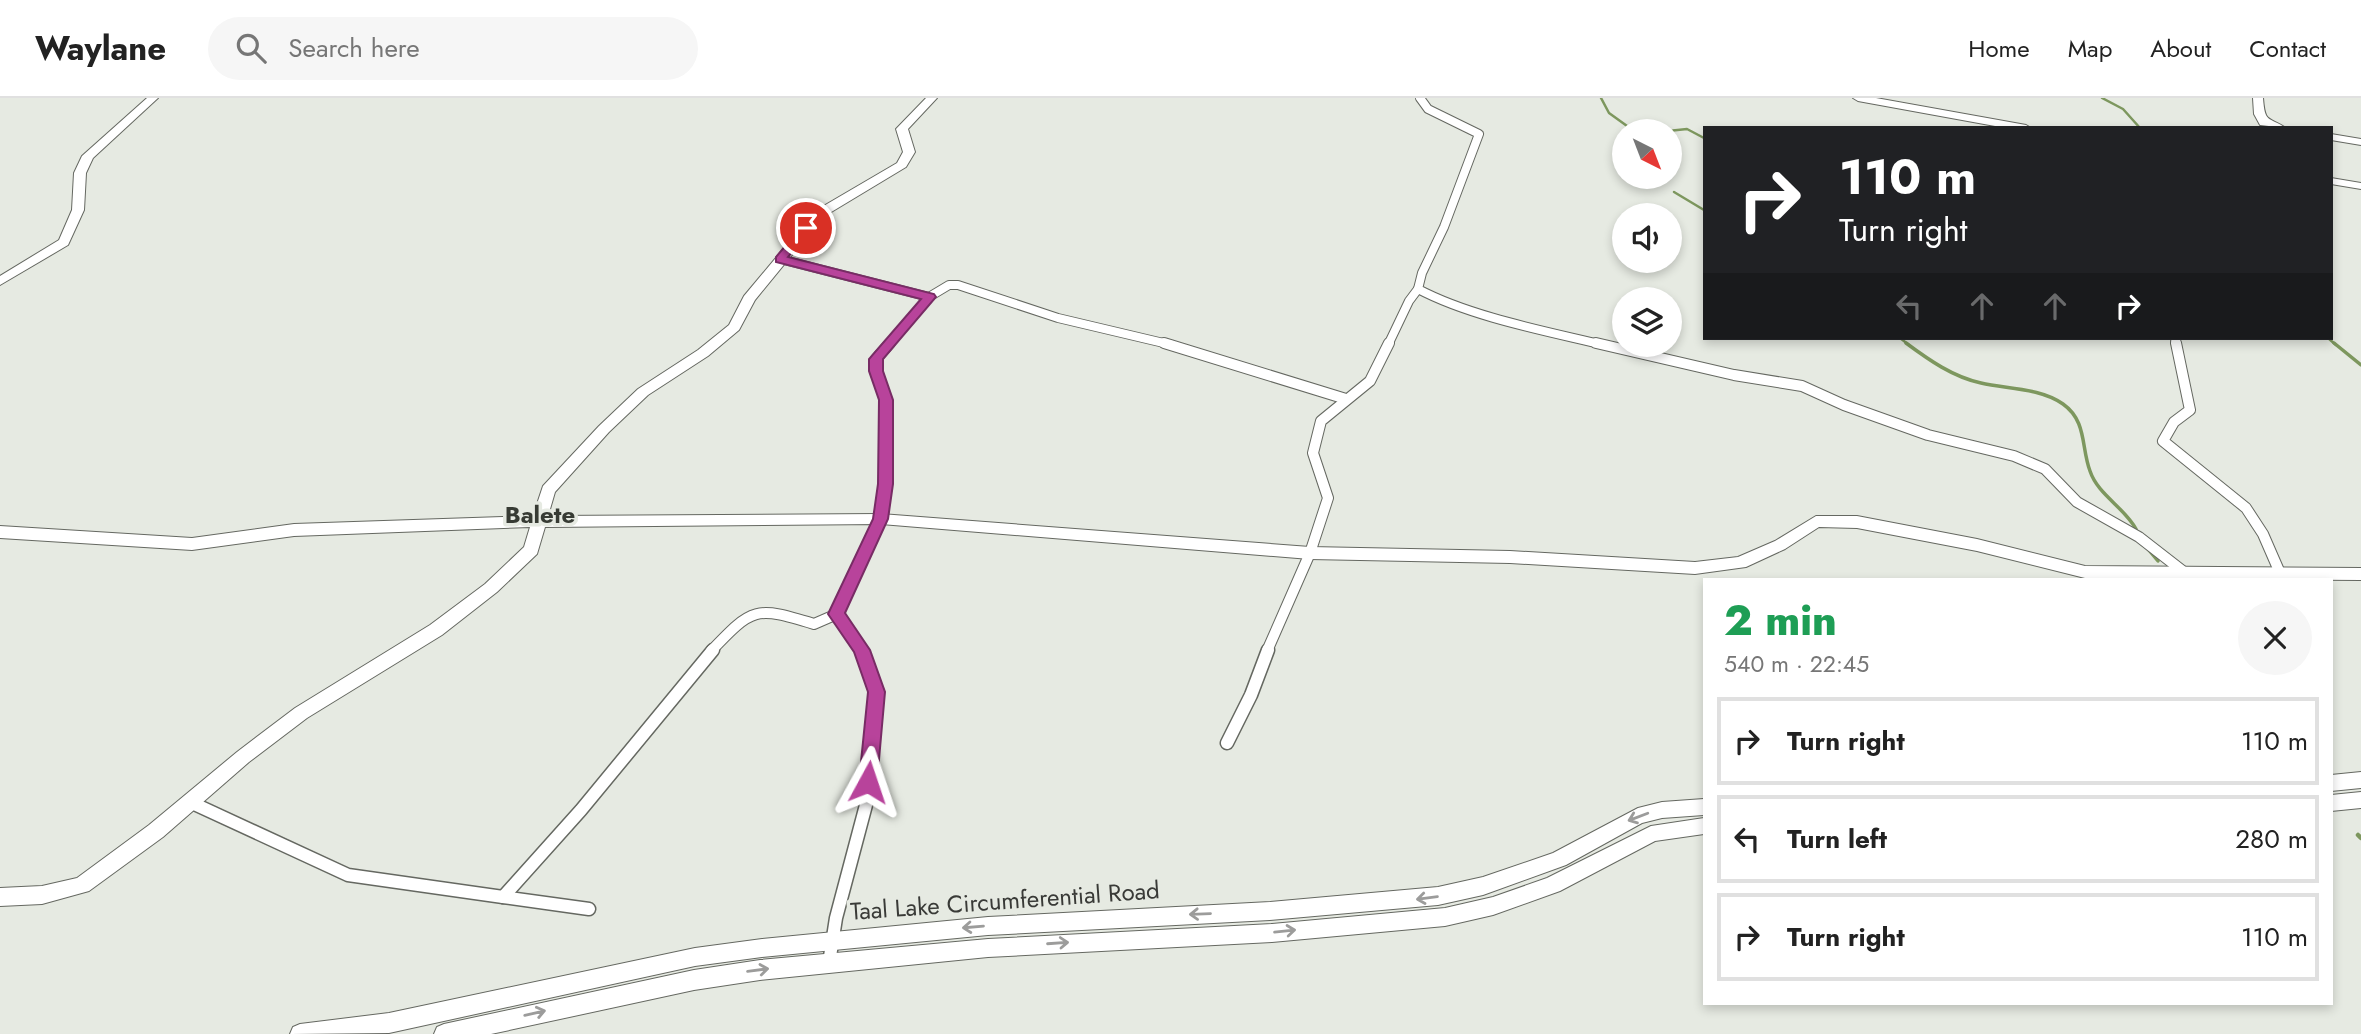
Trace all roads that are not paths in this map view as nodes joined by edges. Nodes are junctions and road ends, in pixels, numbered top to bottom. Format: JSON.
{"nodes":[{"id":1,"x":153,"y":98,"type":"edge"},
{"id":2,"x":932,"y":98,"type":"edge"},
{"id":3,"x":1420,"y":98,"type":"edge"},
{"id":4,"x":1858,"y":98,"type":"edge"},
{"id":5,"x":2258,"y":98,"type":"edge"},
{"id":6,"x":2015,"y":126,"type":"edge"},
{"id":7,"x":2274,"y":126,"type":"edge"},
{"id":8,"x":2333,"y":137,"type":"edge"},
{"id":9,"x":2361,"y":142,"type":"edge"},
{"id":10,"x":2333,"y":181,"type":"edge"},
{"id":11,"x":2361,"y":186,"type":"edge"},
{"id":12,"x":780,"y":259,"type":"junction"},
{"id":13,"x":0,"y":281,"type":"edge"},
{"id":14,"x":1418,"y":289,"type":"junction"},
{"id":15,"x":929,"y":297,"type":"junction"},
{"id":16,"x":2175,"y":340,"type":"edge"},
{"id":17,"x":1346,"y":399,"type":"junction"},
{"id":18,"x":881,"y":519,"type":"junction"},
{"id":19,"x":537,"y":521,"type":"junction"},
{"id":20,"x":1,"y":533,"type":"edge"},
{"id":21,"x":1311,"y":554,"type":"junction"},
{"id":22,"x":2183,"y":572,"type":"junction"},
{"id":23,"x":2280,"y":573,"type":"junction"},
{"id":24,"x":2361,"y":574,"type":"edge"},
{"id":25,"x":836,"y":614,"type":"junction"},
{"id":26,"x":1227,"y":743,"type":"dead end"},
{"id":27,"x":2361,"y":780,"type":"edge"},
{"id":28,"x":2339,"y":795,"type":"edge"},
{"id":29,"x":190,"y":802,"type":"junction"},
{"id":30,"x":1703,"y":807,"type":"edge"},
{"id":31,"x":1703,"y":826,"type":"edge"},
{"id":32,"x":0,"y":897,"type":"edge"},
{"id":33,"x":503,"y":897,"type":"junction"},
{"id":34,"x":589,"y":909,"type":"dead end"},
{"id":35,"x":831,"y":941,"type":"junction"},
{"id":36,"x":830,"y":963,"type":"junction"},
{"id":37,"x":487,"y":1002,"type":"junction"},
{"id":38,"x":485,"y":1025,"type":"junction"},
{"id":39,"x":300,"y":1034,"type":"edge"},
{"id":40,"x":444,"y":1034,"type":"edge"}],
"edges":[{"from":1,"to":13,"type":"street"},
{"from":2,"to":12,"type":"street"},
{"from":3,"to":14,"type":"street"},
{"from":4,"to":6,"type":"street"},
{"from":5,"to":7,"type":"street"},
{"from":8,"to":9,"type":"street"},
{"from":10,"to":11,"type":"street"},
{"from":12,"to":15,"type":"street"},
{"from":12,"to":19,"type":"street"},
{"from":14,"to":17,"type":"street"},
{"from":14,"to":22,"type":"street"},
{"from":15,"to":17,"type":"street"},
{"from":15,"to":18,"type":"street"},
{"from":16,"to":23,"type":"street"},
{"from":17,"to":21,"type":"street"},
{"from":18,"to":19,"type":"street"},
{"from":18,"to":21,"type":"street"},
{"from":18,"to":25,"type":"street"},
{"from":19,"to":20,"type":"street"},
{"from":19,"to":29,"type":"street"},
{"from":21,"to":22,"type":"street"},
{"from":21,"to":26,"type":"street"},
{"from":22,"to":23,"type":"street"},
{"from":23,"to":24,"type":"street"},
{"from":25,"to":33,"type":"street"},
{"from":25,"to":35,"type":"street"},
{"from":27,"to":28,"type":"street"},
{"from":29,"to":32,"type":"street"},
{"from":29,"to":33,"type":"street"},
{"from":30,"to":35,"type":"street","name":"Taal Lake Circumferential Road","one_way":true},
{"from":36,"to":31,"type":"street","name":"Taal Lake Circumferential Road","one_way":true},
{"from":33,"to":34,"type":"street"},
{"from":35,"to":36,"type":"street"},
{"from":35,"to":37,"type":"street","name":"Taal Lake Circumferential Road"},
{"from":38,"to":36,"type":"street","name":"Taal Lake Circumferential Road","one_way":true},
{"from":37,"to":38,"type":"street"},
{"from":37,"to":39,"type":"street","name":"Taal Lake Circumferential Road"},
{"from":38,"to":40,"type":"street","name":"Taal Lake Circumferential Road"}]}
